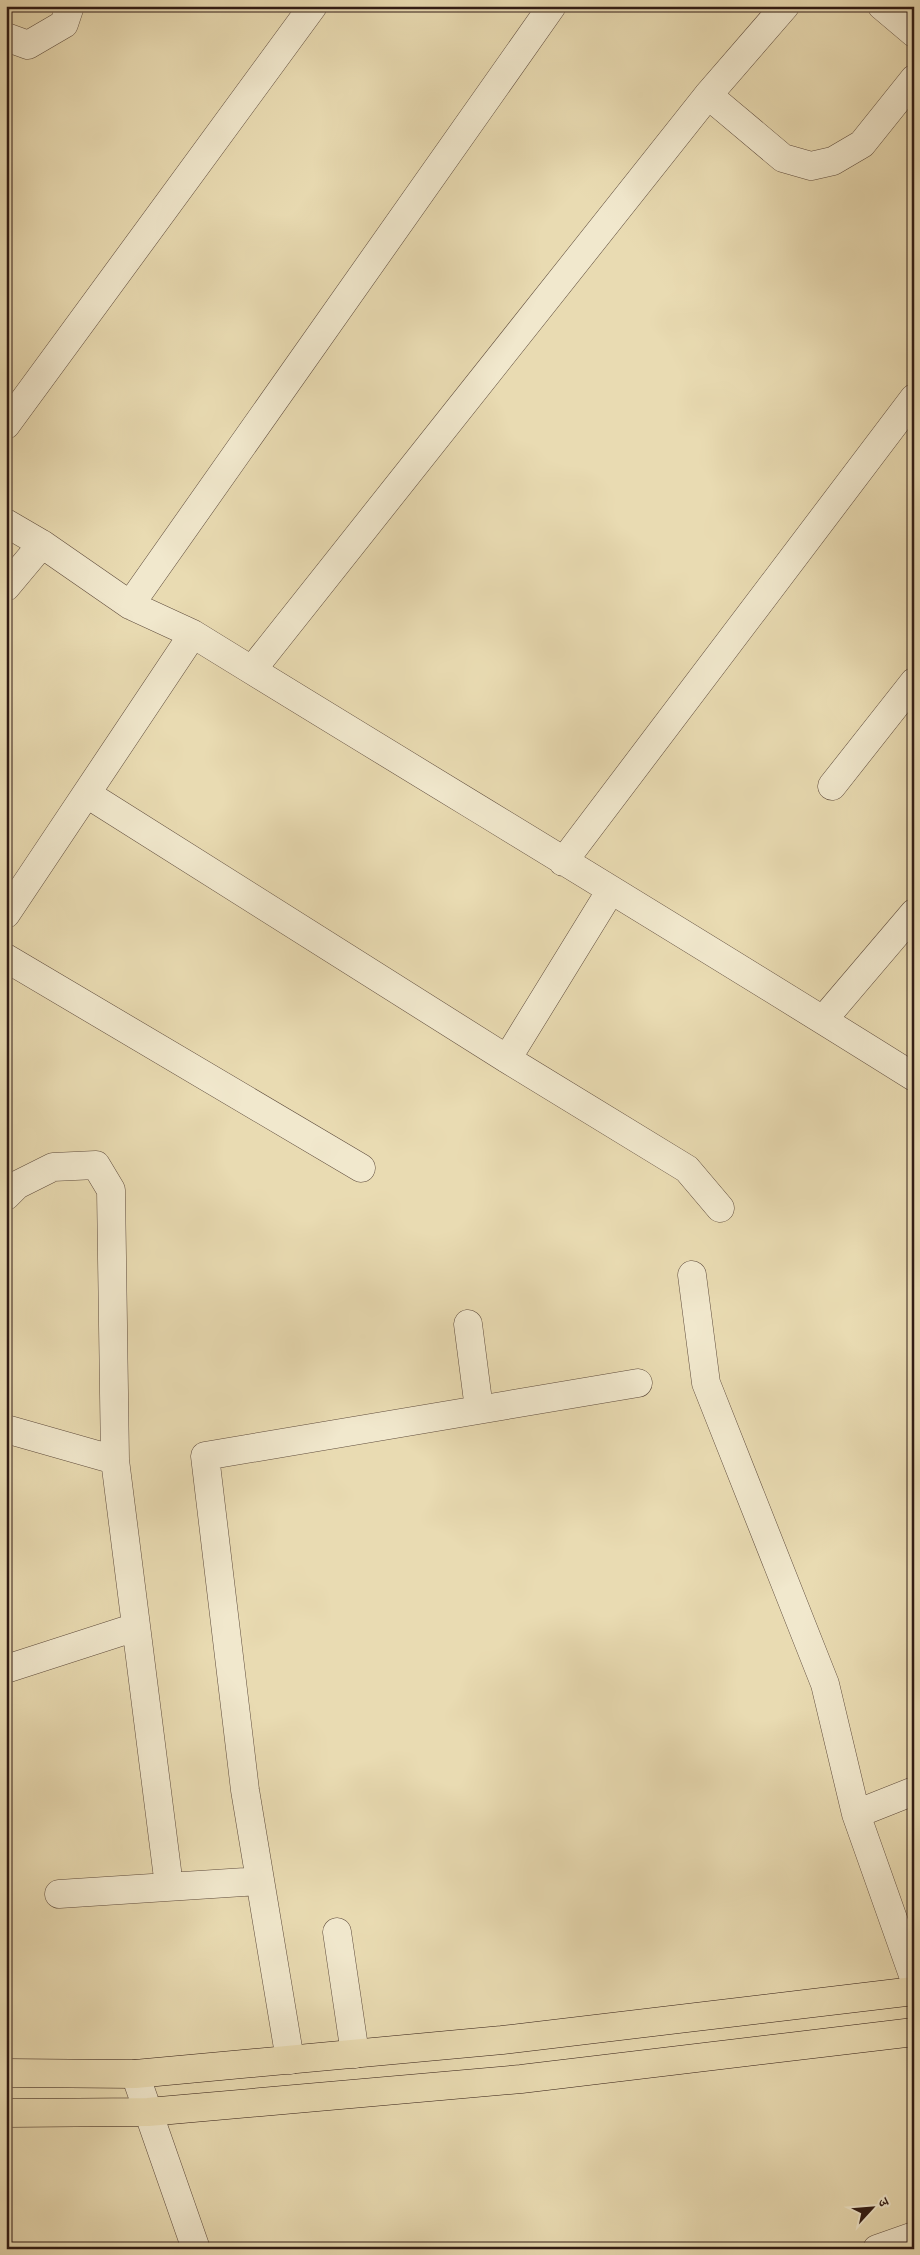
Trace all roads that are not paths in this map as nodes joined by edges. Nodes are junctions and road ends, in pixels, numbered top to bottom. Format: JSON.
{"nodes":[{"id":1,"x":70,"y":6,"type":"edge"},
{"id":2,"x":313,"y":6,"type":"edge"},
{"id":3,"x":552,"y":6,"type":"edge"},
{"id":4,"x":786,"y":6,"type":"edge"},
{"id":5,"x":882,"y":6,"type":"edge"},
{"id":6,"x":914,"y":33,"type":"edge"},
{"id":7,"x":6,"y":38,"type":"edge"},
{"id":8,"x":914,"y":79,"type":"edge"},
{"id":9,"x":708,"y":95,"type":"junction"},
{"id":10,"x":914,"y":398,"type":"edge"},
{"id":11,"x":6,"y":426,"type":"edge"},
{"id":12,"x":6,"y":523,"type":"edge"},
{"id":13,"x":42,"y":544,"type":"junction"},
{"id":14,"x":6,"y":587,"type":"edge"},
{"id":15,"x":130,"y":605,"type":"junction"},
{"id":16,"x":194,"y":634,"type":"junction"},
{"id":17,"x":252,"y":670,"type":"junction"},
{"id":18,"x":914,"y":682,"type":"edge"},
{"id":19,"x":832,"y":786,"type":"dead end"},
{"id":20,"x":86,"y":794,"type":"junction"},
{"id":21,"x":564,"y":862,"type":"junction"},
{"id":22,"x":611,"y":890,"type":"junction"},
{"id":23,"x":914,"y":913,"type":"edge"},
{"id":24,"x":6,"y":914,"type":"edge"},
{"id":25,"x":6,"y":958,"type":"edge"},
{"id":26,"x":823,"y":1020,"type":"junction"},
{"id":27,"x":507,"y":1059,"type":"junction"},
{"id":28,"x":914,"y":1077,"type":"edge"},
{"id":29,"x":361,"y":1168,"type":"dead end"},
{"id":30,"x":6,"y":1196,"type":"edge"},
{"id":31,"x":720,"y":1208,"type":"dead end"},
{"id":32,"x":692,"y":1275,"type":"dead end"},
{"id":33,"x":468,"y":1324,"type":"dead end"},
{"id":34,"x":638,"y":1383,"type":"dead end"},
{"id":35,"x":479,"y":1409,"type":"junction"},
{"id":36,"x":6,"y":1429,"type":"edge"},
{"id":37,"x":116,"y":1460,"type":"junction"},
{"id":38,"x":136,"y":1626,"type":"junction"},
{"id":39,"x":6,"y":1669,"type":"edge"},
{"id":40,"x":914,"y":1791,"type":"edge"},
{"id":41,"x":856,"y":1814,"type":"junction"},
{"id":42,"x":260,"y":1881,"type":"junction"},
{"id":43,"x":169,"y":1886,"type":"junction"},
{"id":44,"x":59,"y":1894,"type":"dead end"},
{"id":45,"x":337,"y":1932,"type":"dead end"},
{"id":46,"x":914,"y":1978,"type":"edge"},
{"id":47,"x":914,"y":1991,"type":"edge"},
{"id":48,"x":914,"y":2032,"type":"edge"},
{"id":49,"x":355,"y":2054,"type":"junction"},
{"id":50,"x":290,"y":2060,"type":"junction"},
{"id":51,"x":6,"y":2073,"type":"edge"},
{"id":52,"x":135,"y":2074,"type":"junction"},
{"id":53,"x":148,"y":2112,"type":"junction"},
{"id":54,"x":6,"y":2113,"type":"edge"},
{"id":55,"x":914,"y":2236,"type":"edge"},
{"id":56,"x":196,"y":2249,"type":"edge"},
{"id":57,"x":877,"y":2249,"type":"edge"}],
"edges":[{"from":1,"to":7,"type":"street"},
{"from":2,"to":11,"type":"street"},
{"from":3,"to":15,"type":"street"},
{"from":4,"to":9,"type":"street"},
{"from":5,"to":6,"type":"street"},
{"from":8,"to":9,"type":"street"},
{"from":9,"to":17,"type":"street"},
{"from":10,"to":21,"type":"street"},
{"from":12,"to":13,"type":"street"},
{"from":13,"to":14,"type":"street"},
{"from":13,"to":15,"type":"street"},
{"from":15,"to":16,"type":"street"},
{"from":16,"to":17,"type":"street"},
{"from":16,"to":20,"type":"street"},
{"from":17,"to":21,"type":"street"},
{"from":18,"to":19,"type":"street"},
{"from":20,"to":24,"type":"street"},
{"from":20,"to":27,"type":"street"},
{"from":21,"to":22,"type":"street"},
{"from":22,"to":26,"type":"street"},
{"from":22,"to":27,"type":"street"},
{"from":23,"to":26,"type":"street"},
{"from":25,"to":29,"type":"street"},
{"from":26,"to":28,"type":"street"},
{"from":27,"to":31,"type":"street"},
{"from":30,"to":37,"type":"street"},
{"from":32,"to":41,"type":"street"},
{"from":33,"to":35,"type":"street"},
{"from":34,"to":35,"type":"street"},
{"from":35,"to":42,"type":"street"},
{"from":36,"to":37,"type":"street"},
{"from":37,"to":38,"type":"street"},
{"from":38,"to":39,"type":"street"},
{"from":38,"to":43,"type":"street"},
{"from":40,"to":41,"type":"street"},
{"from":41,"to":46,"type":"street"},
{"from":42,"to":43,"type":"street"},
{"from":42,"to":50,"type":"street"},
{"from":43,"to":44,"type":"street"},
{"from":45,"to":49,"type":"street"},
{"from":47,"to":49,"type":"main road"},
{"from":48,"to":53,"type":"main road"},
{"from":49,"to":50,"type":"main road"},
{"from":50,"to":52,"type":"main road"},
{"from":51,"to":52,"type":"main road"},
{"from":52,"to":53,"type":"street"},
{"from":53,"to":54,"type":"main road"},
{"from":53,"to":56,"type":"street"},
{"from":55,"to":57,"type":"street"}]}
